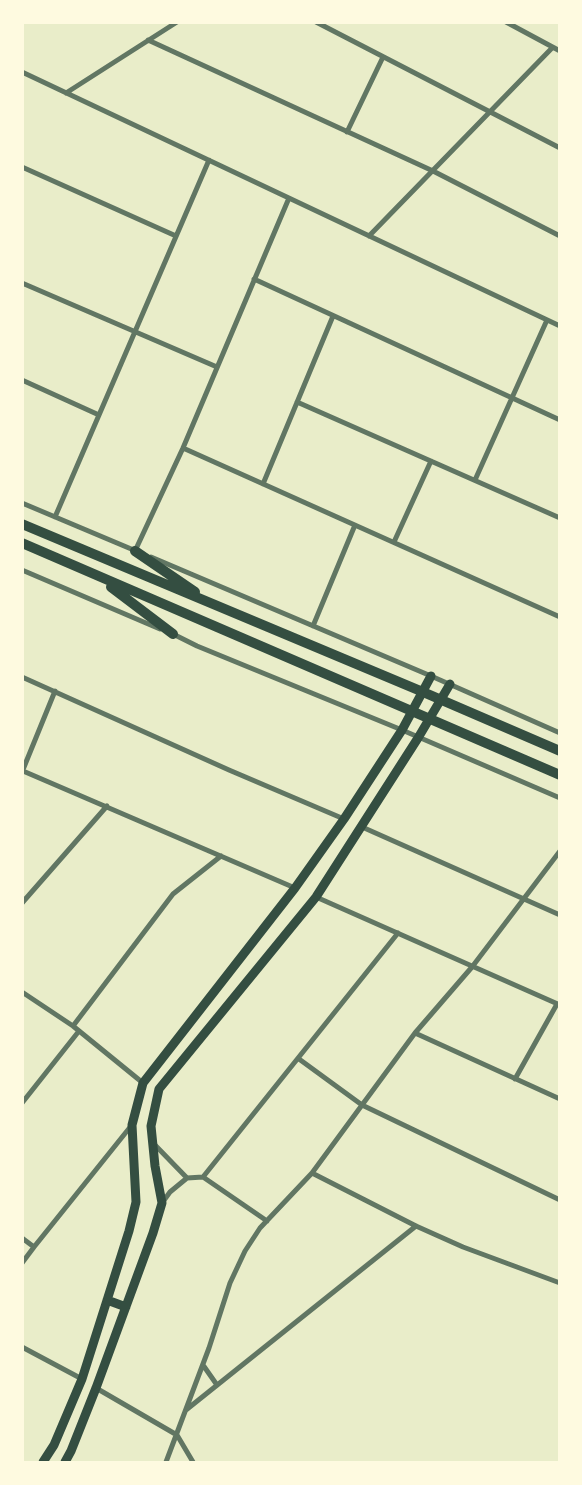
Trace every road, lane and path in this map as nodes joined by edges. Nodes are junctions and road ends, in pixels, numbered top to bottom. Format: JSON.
{"nodes":[{"id":1,"x":177,"y":22,"type":"edge"},
{"id":2,"x":316,"y":22,"type":"edge"},
{"id":3,"x":506,"y":22,"type":"edge"},
{"id":4,"x":148,"y":40,"type":"junction"},
{"id":5,"x":552,"y":48,"type":"junction"},
{"id":6,"x":560,"y":51,"type":"edge"},
{"id":7,"x":383,"y":58,"type":"junction"},
{"id":8,"x":22,"y":72,"type":"edge"},
{"id":9,"x":66,"y":92,"type":"junction"},
{"id":10,"x":490,"y":112,"type":"junction"},
{"id":11,"x":347,"y":132,"type":"junction"},
{"id":12,"x":560,"y":148,"type":"edge"},
{"id":13,"x":209,"y":160,"type":"junction"},
{"id":14,"x":22,"y":166,"type":"edge"},
{"id":15,"x":433,"y":171,"type":"junction"},
{"id":16,"x":289,"y":198,"type":"junction"},
{"id":17,"x":176,"y":236,"type":"junction"},
{"id":18,"x":369,"y":236,"type":"junction"},
{"id":19,"x":560,"y":236,"type":"edge"},
{"id":20,"x":254,"y":279,"type":"junction"},
{"id":21,"x":22,"y":283,"type":"edge"},
{"id":22,"x":333,"y":316,"type":"junction"},
{"id":23,"x":546,"y":320,"type":"junction"},
{"id":24,"x":560,"y":326,"type":"edge"},
{"id":25,"x":135,"y":332,"type":"junction"},
{"id":26,"x":217,"y":367,"type":"junction"},
{"id":27,"x":22,"y":380,"type":"edge"},
{"id":28,"x":511,"y":398,"type":"junction"},
{"id":29,"x":297,"y":402,"type":"junction"},
{"id":30,"x":100,"y":415,"type":"junction"},
{"id":31,"x":560,"y":420,"type":"edge"},
{"id":32,"x":183,"y":448,"type":"junction"},
{"id":33,"x":431,"y":461,"type":"junction"},
{"id":34,"x":475,"y":480,"type":"junction"},
{"id":35,"x":263,"y":484,"type":"junction"},
{"id":36,"x":22,"y":503,"type":"edge"},
{"id":37,"x":56,"y":517,"type":"junction"},
{"id":38,"x":560,"y":518,"type":"edge"},
{"id":39,"x":22,"y":524,"type":"edge"},
{"id":40,"x":355,"y":525,"type":"junction"},
{"id":41,"x":394,"y":542,"type":"junction"},
{"id":42,"x":22,"y":544,"type":"edge"},
{"id":43,"x":136,"y":551,"type":"junction"},
{"id":44,"x":24,"y":571,"type":"edge"},
{"id":45,"x":98,"y":577,"type":"junction"},
{"id":46,"x":22,"y":578,"type":"edge"},
{"id":47,"x":213,"y":604,"type":"junction"},
{"id":48,"x":560,"y":617,"type":"edge"},
{"id":49,"x":313,"y":626,"type":"junction"},
{"id":50,"x":173,"y":634,"type":"junction"},
{"id":51,"x":431,"y":676,"type":"junction"},
{"id":52,"x":22,"y":677,"type":"edge"},
{"id":53,"x":450,"y":684,"type":"junction"},
{"id":54,"x":55,"y":691,"type":"junction"},
{"id":55,"x":423,"y":692,"type":"junction"},
{"id":56,"x":440,"y":700,"type":"junction"},
{"id":57,"x":414,"y":711,"type":"junction"},
{"id":58,"x":430,"y":719,"type":"junction"},
{"id":59,"x":402,"y":730,"type":"junction"},
{"id":60,"x":560,"y":733,"type":"edge"},
{"id":61,"x":418,"y":738,"type":"junction"},
{"id":62,"x":560,"y":752,"type":"edge"},
{"id":63,"x":23,"y":772,"type":"edge"},
{"id":64,"x":560,"y":774,"type":"edge"},
{"id":65,"x":560,"y":798,"type":"edge"},
{"id":66,"x":107,"y":806,"type":"junction"},
{"id":67,"x":344,"y":819,"type":"junction"},
{"id":68,"x":362,"y":827,"type":"junction"},
{"id":69,"x":560,"y":851,"type":"edge"},
{"id":70,"x":221,"y":856,"type":"junction"},
{"id":71,"x":296,"y":888,"type":"junction"},
{"id":72,"x":316,"y":897,"type":"junction"},
{"id":73,"x":522,"y":899,"type":"junction"},
{"id":74,"x":22,"y":903,"type":"edge"},
{"id":75,"x":560,"y":915,"type":"edge"},
{"id":76,"x":398,"y":933,"type":"junction"},
{"id":77,"x":472,"y":966,"type":"junction"},
{"id":78,"x":24,"y":994,"type":"edge"},
{"id":79,"x":558,"y":1005,"type":"edge"},
{"id":80,"x":73,"y":1026,"type":"junction"},
{"id":81,"x":79,"y":1031,"type":"junction"},
{"id":82,"x":182,"y":1033,"type":"junction"},
{"id":83,"x":415,"y":1033,"type":"junction"},
{"id":84,"x":196,"y":1043,"type":"junction"},
{"id":85,"x":299,"y":1058,"type":"junction"},
{"id":86,"x":515,"y":1079,"type":"junction"},
{"id":87,"x":143,"y":1083,"type":"junction"},
{"id":88,"x":560,"y":1099,"type":"edge"},
{"id":89,"x":22,"y":1103,"type":"edge"},
{"id":90,"x":362,"y":1104,"type":"junction"},
{"id":91,"x":132,"y":1125,"type":"junction"},
{"id":92,"x":153,"y":1143,"type":"junction"},
{"id":93,"x":312,"y":1174,"type":"junction"},
{"id":94,"x":187,"y":1178,"type":"junction"},
{"id":95,"x":203,"y":1178,"type":"junction"},
{"id":96,"x":560,"y":1200,"type":"edge"},
{"id":97,"x":162,"y":1203,"type":"junction"},
{"id":98,"x":267,"y":1221,"type":"junction"},
{"id":99,"x":416,"y":1226,"type":"junction"},
{"id":100,"x":22,"y":1238,"type":"edge"},
{"id":101,"x":34,"y":1247,"type":"junction"},
{"id":102,"x":22,"y":1263,"type":"edge"},
{"id":103,"x":560,"y":1283,"type":"edge"},
{"id":104,"x":107,"y":1300,"type":"junction"},
{"id":105,"x":126,"y":1307,"type":"junction"},
{"id":106,"x":22,"y":1347,"type":"edge"},
{"id":107,"x":202,"y":1365,"type":"junction"},
{"id":108,"x":82,"y":1379,"type":"junction"},
{"id":109,"x":217,"y":1385,"type":"junction"},
{"id":110,"x":96,"y":1388,"type":"junction"},
{"id":111,"x":186,"y":1410,"type":"junction"},
{"id":112,"x":177,"y":1436,"type":"junction"},
{"id":113,"x":42,"y":1462,"type":"edge"},
{"id":114,"x":65,"y":1462,"type":"edge"},
{"id":115,"x":166,"y":1462,"type":"edge"},
{"id":116,"x":193,"y":1462,"type":"edge"}],
"edges":[{"from":1,"to":4,"type":"street"},
{"from":2,"to":7,"type":"street"},
{"from":3,"to":5,"type":"street"},
{"from":4,"to":9,"type":"street"},
{"from":4,"to":11,"type":"street"},
{"from":5,"to":6,"type":"street"},
{"from":5,"to":10,"type":"street"},
{"from":7,"to":10,"type":"street"},
{"from":7,"to":11,"type":"street"},
{"from":8,"to":9,"type":"street"},
{"from":9,"to":13,"type":"street"},
{"from":10,"to":12,"type":"street"},
{"from":10,"to":15,"type":"street"},
{"from":11,"to":15,"type":"street"},
{"from":13,"to":16,"type":"street"},
{"from":13,"to":17,"type":"street"},
{"from":14,"to":17,"type":"street"},
{"from":15,"to":18,"type":"street"},
{"from":15,"to":19,"type":"street"},
{"from":16,"to":18,"type":"street"},
{"from":16,"to":20,"type":"street"},
{"from":17,"to":25,"type":"street"},
{"from":18,"to":23,"type":"street"},
{"from":20,"to":22,"type":"street"},
{"from":20,"to":26,"type":"street"},
{"from":21,"to":25,"type":"street"},
{"from":22,"to":28,"type":"street"},
{"from":22,"to":29,"type":"street"},
{"from":23,"to":24,"type":"street"},
{"from":23,"to":28,"type":"street"},
{"from":25,"to":26,"type":"street"},
{"from":25,"to":30,"type":"street"},
{"from":26,"to":32,"type":"street"},
{"from":27,"to":30,"type":"street"},
{"from":28,"to":31,"type":"street"},
{"from":28,"to":34,"type":"street"},
{"from":29,"to":33,"type":"street"},
{"from":29,"to":35,"type":"street"},
{"from":30,"to":37,"type":"street"},
{"from":32,"to":35,"type":"street"},
{"from":32,"to":43,"type":"street"},
{"from":33,"to":34,"type":"street"},
{"from":33,"to":41,"type":"street"},
{"from":34,"to":38,"type":"street"},
{"from":35,"to":40,"type":"street"},
{"from":36,"to":37,"type":"street"},
{"from":37,"to":43,"type":"street"},
{"from":39,"to":47,"type":"main road"},
{"from":40,"to":41,"type":"street"},
{"from":40,"to":49,"type":"street"},
{"from":41,"to":48,"type":"street"},
{"from":42,"to":45,"type":"main road"},
{"from":43,"to":47,"type":"main road"},
{"from":43,"to":49,"type":"street"},
{"from":44,"to":46,"type":"street"},
{"from":44,"to":50,"type":"street"},
{"from":45,"to":50,"type":"main road"},
{"from":45,"to":57,"type":"main road"},
{"from":47,"to":55,"type":"main road"},
{"from":49,"to":51,"type":"street"},
{"from":50,"to":59,"type":"street"},
{"from":51,"to":53,"type":"street"},
{"from":51,"to":55,"type":"main road"},
{"from":52,"to":54,"type":"street"},
{"from":53,"to":56,"type":"main road"},
{"from":53,"to":60,"type":"street"},
{"from":54,"to":63,"type":"street"},
{"from":54,"to":67,"type":"street"},
{"from":55,"to":56,"type":"main road"},
{"from":55,"to":57,"type":"main road"},
{"from":56,"to":58,"type":"main road"},
{"from":56,"to":62,"type":"main road"},
{"from":57,"to":58,"type":"main road"},
{"from":57,"to":59,"type":"main road"},
{"from":58,"to":61,"type":"main road"},
{"from":58,"to":64,"type":"main road"},
{"from":59,"to":61,"type":"street"},
{"from":59,"to":67,"type":"main road"},
{"from":61,"to":65,"type":"street"},
{"from":61,"to":68,"type":"main road"},
{"from":63,"to":66,"type":"street"},
{"from":66,"to":70,"type":"street"},
{"from":66,"to":74,"type":"street"},
{"from":67,"to":71,"type":"main road"},
{"from":68,"to":72,"type":"main road"},
{"from":68,"to":73,"type":"street"},
{"from":69,"to":73,"type":"street"},
{"from":70,"to":71,"type":"street"},
{"from":70,"to":80,"type":"street"},
{"from":71,"to":82,"type":"main road"},
{"from":72,"to":76,"type":"street"},
{"from":72,"to":84,"type":"main road"},
{"from":73,"to":75,"type":"street"},
{"from":73,"to":77,"type":"street"},
{"from":76,"to":77,"type":"street"},
{"from":76,"to":85,"type":"street"},
{"from":77,"to":79,"type":"street"},
{"from":77,"to":83,"type":"street"},
{"from":78,"to":80,"type":"street"},
{"from":79,"to":86,"type":"street"},
{"from":80,"to":81,"type":"street"},
{"from":81,"to":87,"type":"street"},
{"from":81,"to":89,"type":"street"},
{"from":82,"to":84,"type":"main road"},
{"from":82,"to":87,"type":"main road"},
{"from":83,"to":86,"type":"street"},
{"from":83,"to":90,"type":"street"},
{"from":84,"to":92,"type":"main road"},
{"from":85,"to":90,"type":"street"},
{"from":85,"to":95,"type":"street"},
{"from":86,"to":88,"type":"street"},
{"from":87,"to":91,"type":"main road"},
{"from":90,"to":93,"type":"street"},
{"from":90,"to":96,"type":"street"},
{"from":91,"to":101,"type":"street"},
{"from":91,"to":104,"type":"main road"},
{"from":92,"to":94,"type":"street"},
{"from":92,"to":97,"type":"main road"},
{"from":93,"to":98,"type":"street"},
{"from":93,"to":99,"type":"street"},
{"from":94,"to":95,"type":"street"},
{"from":94,"to":97,"type":"street"},
{"from":95,"to":98,"type":"street"},
{"from":97,"to":105,"type":"main road"},
{"from":98,"to":107,"type":"street"},
{"from":99,"to":103,"type":"street"},
{"from":99,"to":109,"type":"street"},
{"from":100,"to":101,"type":"street"},
{"from":101,"to":102,"type":"street"},
{"from":104,"to":105,"type":"main road"},
{"from":104,"to":108,"type":"main road"},
{"from":105,"to":110,"type":"main road"},
{"from":106,"to":108,"type":"street"},
{"from":107,"to":109,"type":"street"},
{"from":107,"to":111,"type":"street"},
{"from":108,"to":113,"type":"main road"},
{"from":109,"to":111,"type":"street"},
{"from":110,"to":112,"type":"street"},
{"from":110,"to":114,"type":"main road"},
{"from":111,"to":112,"type":"street"},
{"from":112,"to":115,"type":"street"},
{"from":112,"to":116,"type":"street"}]}
